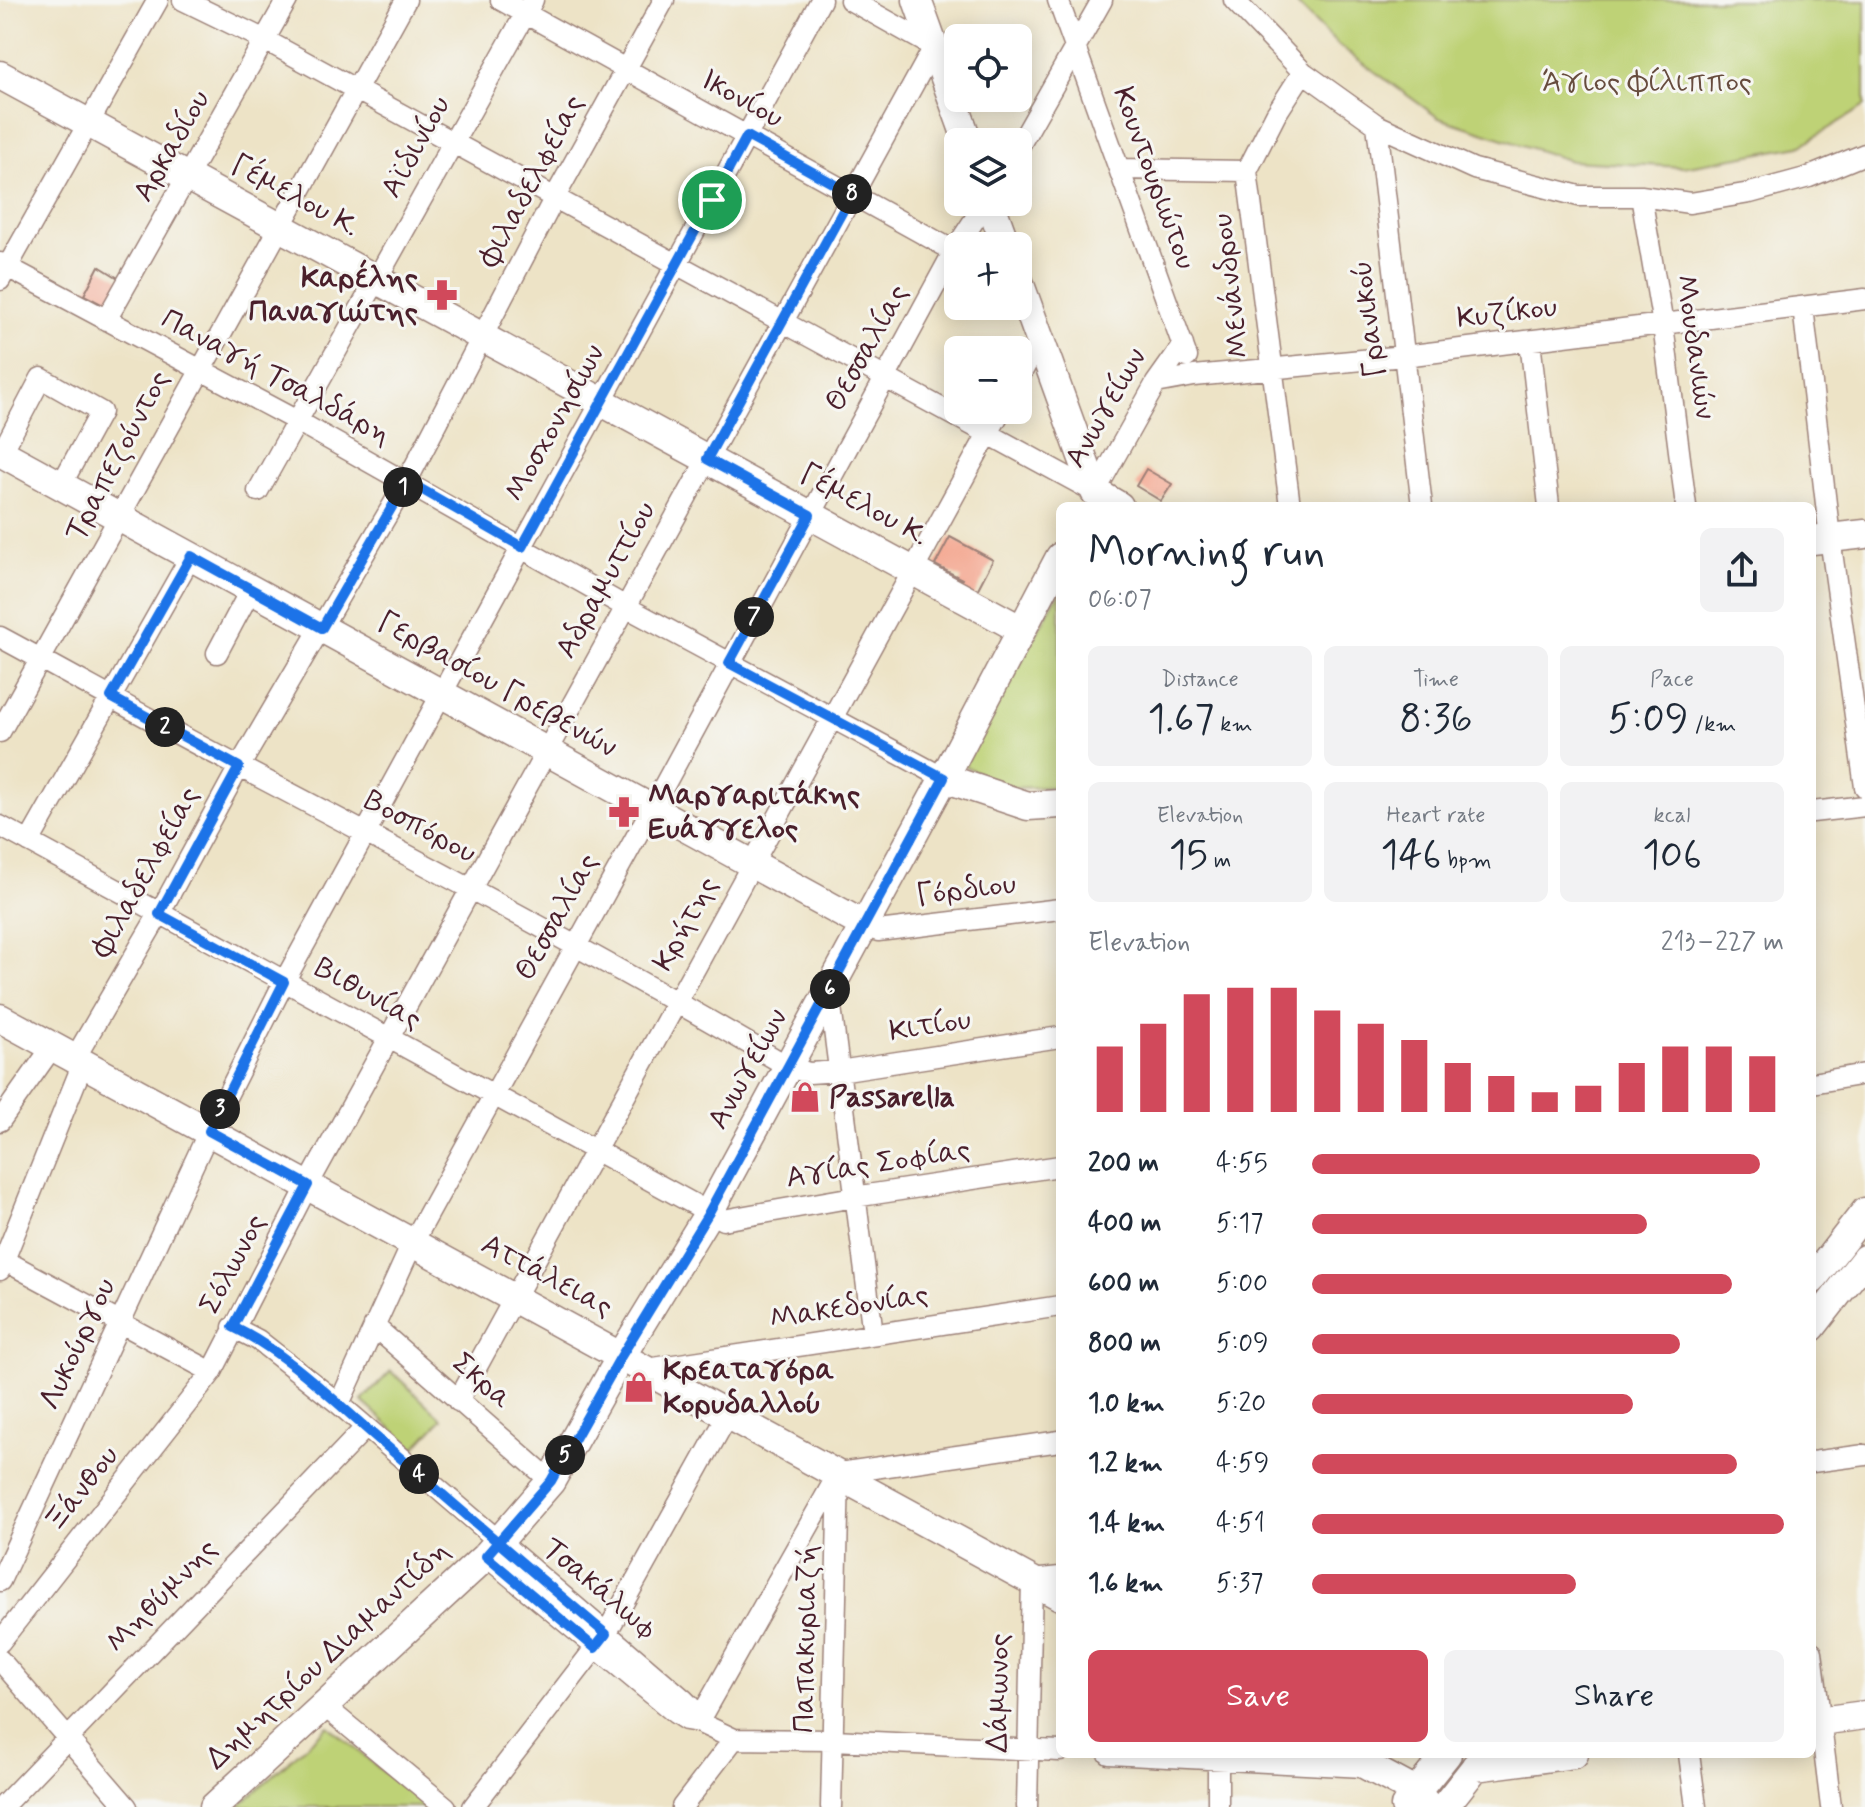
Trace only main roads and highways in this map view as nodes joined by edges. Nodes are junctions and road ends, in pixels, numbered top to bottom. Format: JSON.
{"nodes":[{"id":1,"x":917,"y":0,"type":"edge"},
{"id":2,"x":0,"y":75,"type":"edge"},
{"id":3,"x":963,"y":128,"type":"edge"},
{"id":4,"x":1032,"y":317,"type":"edge"},
{"id":5,"x":1,"y":454,"type":"edge"},
{"id":6,"x":1101,"y":501,"type":"edge"},
{"id":7,"x":1865,"y":534,"type":"edge"},
{"id":8,"x":1821,"y":539,"type":"edge"},
{"id":9,"x":1056,"y":564,"type":"edge"},
{"id":10,"x":1020,"y":629,"type":"junction"},
{"id":11,"x":944,"y":778,"type":"junction"},
{"id":12,"x":1056,"y":809,"type":"edge"},
{"id":13,"x":871,"y":928,"type":"junction"},
{"id":14,"x":0,"y":1018,"type":"edge"},
{"id":15,"x":1865,"y":1212,"type":"edge"},
{"id":16,"x":1822,"y":1248,"type":"edge"},
{"id":17,"x":1816,"y":1267,"type":"edge"},
{"id":18,"x":1862,"y":1271,"type":"edge"},
{"id":19,"x":1816,"y":1323,"type":"edge"},
{"id":20,"x":622,"y":1355,"type":"junction"},
{"id":21,"x":1056,"y":1594,"type":"edge"},
{"id":22,"x":1865,"y":1715,"type":"edge"},
{"id":23,"x":1816,"y":1722,"type":"edge"},
{"id":24,"x":1446,"y":1758,"type":"edge"},
{"id":25,"x":1520,"y":1758,"type":"edge"},
{"id":26,"x":1356,"y":1761,"type":"edge"},
{"id":27,"x":1480,"y":1761,"type":"edge"},
{"id":28,"x":1434,"y":1803,"type":"edge"},
{"id":29,"x":214,"y":1807,"type":"edge"}],
"edges":[{"from":1,"to":3,"type":"main road"},
{"from":2,"to":10,"type":"main road","name":"Γέμελου Κ."},
{"from":4,"to":6,"type":"main road"},
{"from":5,"to":13,"type":"main road","name":"Γερβασίου Γρεβενών"},
{"from":7,"to":8,"type":"main road"},
{"from":9,"to":10,"type":"main road","name":"Ανωγείων"},
{"from":10,"to":11,"type":"main road","name":"Ανωγείων"},
{"from":11,"to":12,"type":"main road"},
{"from":11,"to":13,"type":"main road","name":"Ανωγείων"},
{"from":13,"to":20,"type":"main road","name":"Ανωγείων"},
{"from":14,"to":20,"type":"main road","name":"Αττάλειας"},
{"from":15,"to":16,"type":"main road"},
{"from":16,"to":17,"type":"main road"},
{"from":16,"to":18,"type":"main road"},
{"from":18,"to":19,"type":"main road"},
{"from":20,"to":21,"type":"main road","name":"Αττάλειας"},
{"from":20,"to":29,"type":"main road","name":"Δημητρίου Διαμαντίδη"},
{"from":22,"to":23,"type":"main road"},
{"from":24,"to":28,"type":"main road"},
{"from":25,"to":27,"type":"main road"},
{"from":26,"to":28,"type":"main road"},
{"from":27,"to":28,"type":"main road"}]}
